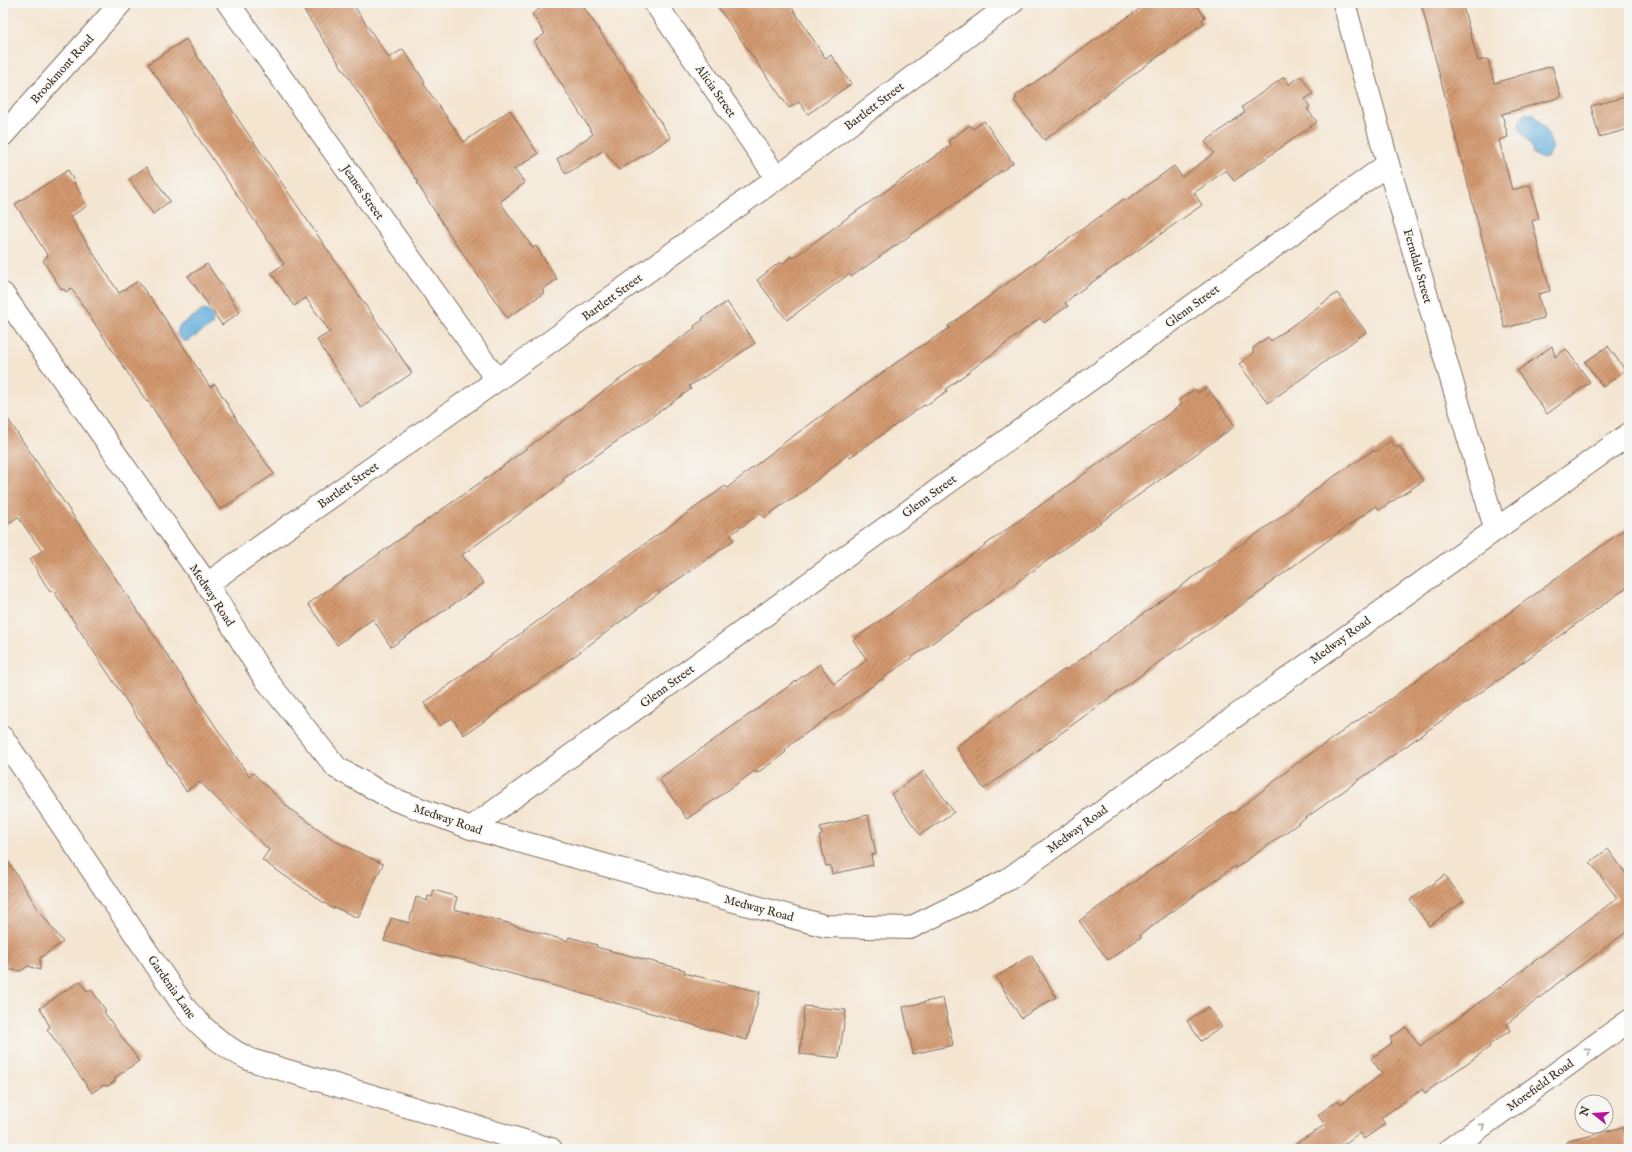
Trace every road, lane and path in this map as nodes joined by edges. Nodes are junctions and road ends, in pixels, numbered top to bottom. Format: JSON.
{"nodes":[{"id":1,"x":122,"y":3,"type":"edge"},
{"id":2,"x":228,"y":3,"type":"edge"},
{"id":3,"x":655,"y":3,"type":"edge"},
{"id":4,"x":1012,"y":3,"type":"edge"},
{"id":5,"x":1344,"y":3,"type":"edge"},
{"id":6,"x":3,"y":135,"type":"edge"},
{"id":7,"x":1388,"y":164,"type":"junction"},
{"id":8,"x":777,"y":178,"type":"junction"},
{"id":9,"x":3,"y":294,"type":"edge"},
{"id":10,"x":497,"y":380,"type":"junction"},
{"id":11,"x":1629,"y":434,"type":"edge"},
{"id":12,"x":1495,"y":528,"type":"junction"},
{"id":13,"x":206,"y":584,"type":"junction"},
{"id":14,"x":3,"y":738,"type":"edge"},
{"id":15,"x":471,"y":828,"type":"junction"},
{"id":16,"x":1629,"y":1021,"type":"edge"},
{"id":17,"x":551,"y":1149,"type":"edge"},
{"id":18,"x":1450,"y":1149,"type":"edge"}],
"edges":[{"from":1,"to":6,"type":"street","name":"Brookmont Road"},
{"from":2,"to":10,"type":"street","name":"Jeanes Street"},
{"from":3,"to":8,"type":"street","name":"Alicia Street"},
{"from":4,"to":8,"type":"street","name":"Bartlett Street"},
{"from":5,"to":7,"type":"street","name":"Ferndale Street"},
{"from":7,"to":12,"type":"street","name":"Ferndale Street"},
{"from":7,"to":15,"type":"street","name":"Glenn Street"},
{"from":8,"to":10,"type":"street","name":"Bartlett Street"},
{"from":9,"to":13,"type":"street","name":"Medway Road"},
{"from":10,"to":13,"type":"street","name":"Bartlett Street"},
{"from":11,"to":12,"type":"street","name":"Medway Road"},
{"from":12,"to":15,"type":"street","name":"Medway Road"},
{"from":13,"to":15,"type":"street","name":"Medway Road"},
{"from":14,"to":17,"type":"street","name":"Gardenia Lane"},
{"from":18,"to":16,"type":"street","name":"Morefield Road","one_way":true}]}
